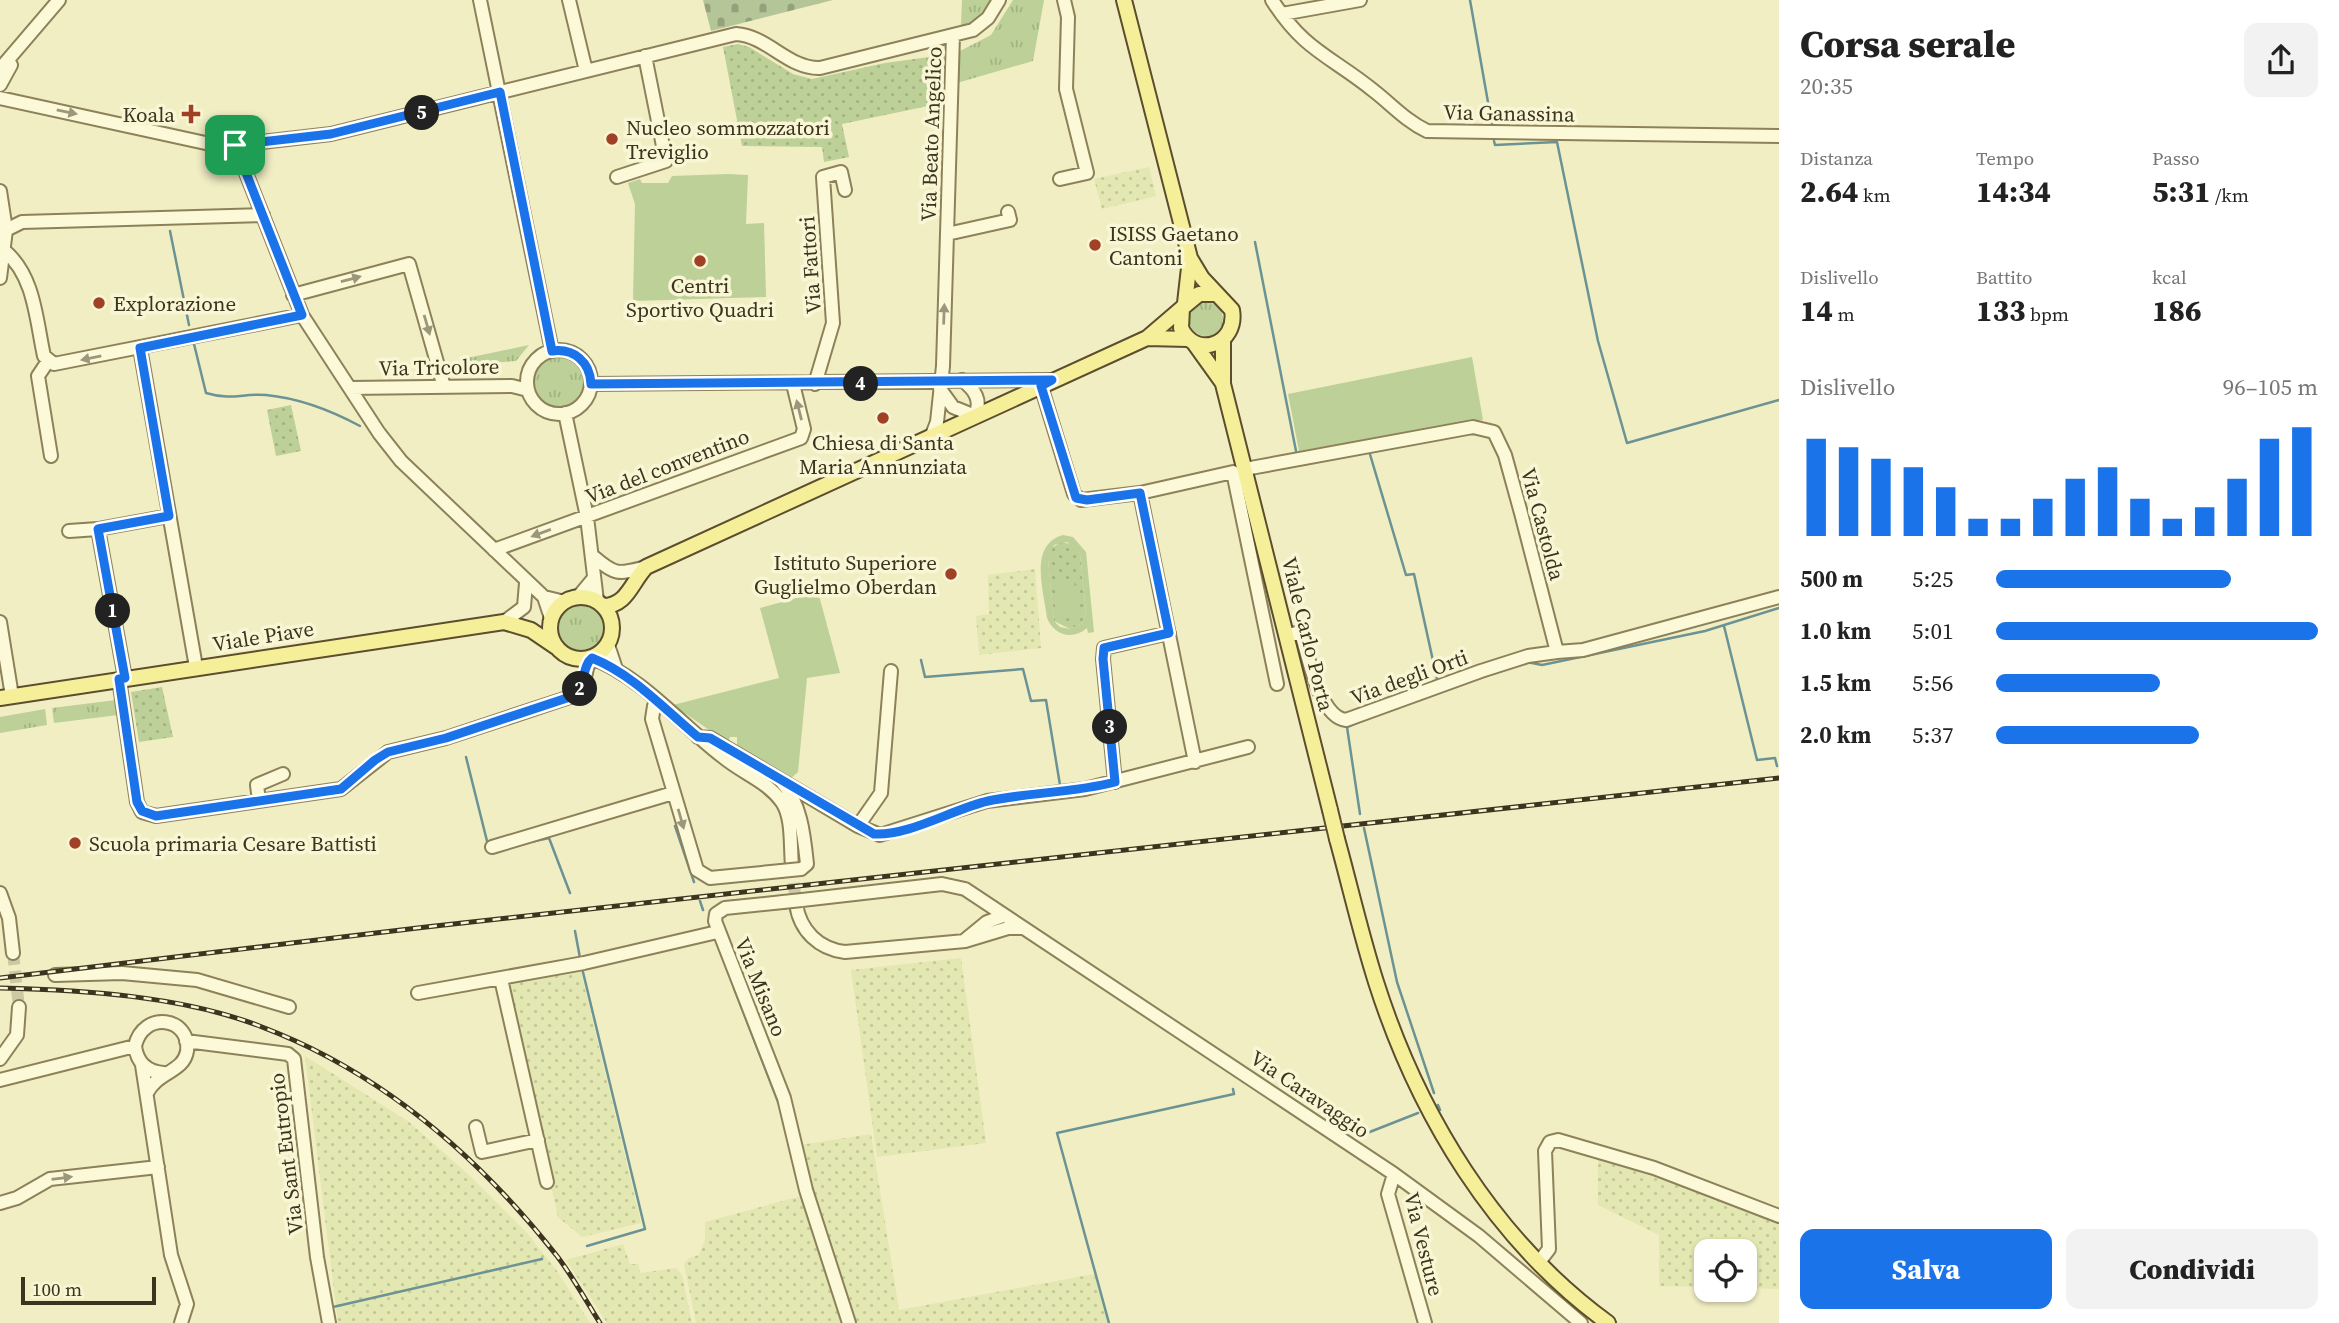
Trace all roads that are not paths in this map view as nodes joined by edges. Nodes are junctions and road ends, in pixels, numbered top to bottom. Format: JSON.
{"nodes":[{"id":1,"x":59,"y":0,"type":"edge"},
{"id":2,"x":480,"y":0,"type":"edge"},
{"id":3,"x":569,"y":0,"type":"edge"},
{"id":4,"x":999,"y":0,"type":"edge"},
{"id":5,"x":1064,"y":0,"type":"edge"},
{"id":6,"x":1124,"y":0,"type":"edge"},
{"id":7,"x":1272,"y":0,"type":"edge"},
{"id":8,"x":1360,"y":0,"type":"edge"},
{"id":9,"x":1282,"y":14,"type":"junction"},
{"id":10,"x":953,"y":35,"type":"junction"},
{"id":11,"x":24,"y":44,"type":"junction"},
{"id":12,"x":645,"y":56,"type":"junction"},
{"id":13,"x":0,"y":69,"type":"edge"},
{"id":14,"x":586,"y":71,"type":"junction"},
{"id":15,"x":0,"y":85,"type":"edge"},
{"id":16,"x":500,"y":92,"type":"junction"},
{"id":17,"x":0,"y":98,"type":"edge"},
{"id":18,"x":1779,"y":136,"type":"edge"},
{"id":19,"x":235,"y":145,"type":"junction"},
{"id":20,"x":617,"y":177,"type":"dead end"},
{"id":21,"x":1060,"y":179,"type":"dead end"},
{"id":22,"x":845,"y":190,"type":"dead end"},
{"id":23,"x":0,"y":191,"type":"edge"},
{"id":24,"x":1008,"y":212,"type":"dead end"},
{"id":25,"x":263,"y":215,"type":"junction"},
{"id":26,"x":4,"y":224,"type":"edge"},
{"id":27,"x":947,"y":234,"type":"junction"},
{"id":28,"x":5,"y":251,"type":"junction"},
{"id":29,"x":1190,"y":258,"type":"junction"},
{"id":30,"x":0,"y":278,"type":"edge"},
{"id":31,"x":1214,"y":294,"type":"junction"},
{"id":32,"x":293,"y":295,"type":"junction"},
{"id":33,"x":1184,"y":305,"type":"junction"},
{"id":34,"x":302,"y":315,"type":"junction"},
{"id":35,"x":1147,"y":338,"type":"junction"},
{"id":36,"x":1223,"y":340,"type":"junction"},
{"id":37,"x":1191,"y":341,"type":"junction"},
{"id":38,"x":140,"y":348,"type":"junction"},
{"id":39,"x":552,"y":351,"type":"junction"},
{"id":40,"x":48,"y":361,"type":"junction"},
{"id":41,"x":962,"y":380,"type":"junction"},
{"id":42,"x":1046,"y":383,"type":"junction"},
{"id":43,"x":591,"y":384,"type":"junction"},
{"id":44,"x":793,"y":384,"type":"junction"},
{"id":45,"x":816,"y":384,"type":"junction"},
{"id":46,"x":1223,"y":384,"type":"junction"},
{"id":47,"x":940,"y":385,"type":"junction"},
{"id":48,"x":444,"y":387,"type":"junction"},
{"id":49,"x":350,"y":388,"type":"junction"},
{"id":50,"x":528,"y":390,"type":"junction"},
{"id":51,"x":565,"y":413,"type":"junction"},
{"id":52,"x":975,"y":416,"type":"junction"},
{"id":53,"x":932,"y":435,"type":"junction"},
{"id":54,"x":51,"y":456,"type":"dead end"},
{"id":55,"x":1245,"y":469,"type":"junction"},
{"id":56,"x":1140,"y":493,"type":"junction"},
{"id":57,"x":169,"y":516,"type":"junction"},
{"id":58,"x":587,"y":517,"type":"junction"},
{"id":59,"x":98,"y":529,"type":"junction"},
{"id":60,"x":69,"y":531,"type":"dead end"},
{"id":61,"x":494,"y":550,"type":"junction"},
{"id":62,"x":594,"y":557,"type":"junction"},
{"id":63,"x":646,"y":567,"type":"junction"},
{"id":64,"x":593,"y":579,"type":"junction"},
{"id":65,"x":526,"y":583,"type":"junction"},
{"id":66,"x":544,"y":597,"type":"junction"},
{"id":67,"x":1779,"y":597,"type":"edge"},
{"id":68,"x":571,"y":599,"type":"junction"},
{"id":69,"x":625,"y":599,"type":"junction"},
{"id":70,"x":600,"y":604,"type":"junction"},
{"id":71,"x":0,"y":622,"type":"edge"},
{"id":72,"x":504,"y":622,"type":"junction"},
{"id":73,"x":551,"y":622,"type":"junction"},
{"id":74,"x":613,"y":624,"type":"junction"},
{"id":75,"x":531,"y":630,"type":"junction"},
{"id":76,"x":1169,"y":633,"type":"junction"},
{"id":77,"x":1288,"y":635,"type":"junction"},
{"id":78,"x":608,"y":645,"type":"junction"},
{"id":79,"x":556,"y":647,"type":"junction"},
{"id":80,"x":1557,"y":652,"type":"junction"},
{"id":81,"x":590,"y":659,"type":"junction"},
{"id":82,"x":196,"y":667,"type":"junction"},
{"id":83,"x":616,"y":669,"type":"junction"},
{"id":84,"x":891,"y":671,"type":"dead end"},
{"id":85,"x":122,"y":679,"type":"junction"},
{"id":86,"x":632,"y":683,"type":"junction"},
{"id":87,"x":1277,"y":684,"type":"dead end"},
{"id":88,"x":6,"y":697,"type":"edge"},
{"id":89,"x":654,"y":706,"type":"junction"},
{"id":90,"x":671,"y":715,"type":"junction"},
{"id":91,"x":698,"y":737,"type":"junction"},
{"id":92,"x":1248,"y":747,"type":"dead end"},
{"id":93,"x":1195,"y":762,"type":"junction"},
{"id":94,"x":283,"y":774,"type":"dead end"},
{"id":95,"x":781,"y":781,"type":"junction"},
{"id":96,"x":1115,"y":782,"type":"junction"},
{"id":97,"x":673,"y":793,"type":"junction"},
{"id":98,"x":260,"y":801,"type":"junction"},
{"id":99,"x":827,"y":807,"type":"junction"},
{"id":100,"x":801,"y":826,"type":"junction"},
{"id":101,"x":858,"y":826,"type":"junction"},
{"id":102,"x":492,"y":847,"type":"dead end"},
{"id":103,"x":791,"y":869,"type":"junction"},
{"id":104,"x":0,"y":893,"type":"edge"},
{"id":105,"x":971,"y":894,"type":"junction"},
{"id":106,"x":799,"y":902,"type":"junction"},
{"id":107,"x":1003,"y":916,"type":"junction"},
{"id":108,"x":1022,"y":928,"type":"junction"},
{"id":109,"x":976,"y":931,"type":"junction"},
{"id":110,"x":994,"y":931,"type":"junction"},
{"id":111,"x":713,"y":933,"type":"dead end"},
{"id":112,"x":965,"y":941,"type":"junction"},
{"id":113,"x":13,"y":953,"type":"tunnel mouth"},
{"id":114,"x":55,"y":975,"type":"dead end"},
{"id":115,"x":501,"y":979,"type":"junction"},
{"id":116,"x":418,"y":993,"type":"dead end"},
{"id":117,"x":19,"y":1007,"type":"tunnel mouth"},
{"id":118,"x":289,"y":1007,"type":"dead end"},
{"id":119,"x":186,"y":1041,"type":"junction"},
{"id":120,"x":135,"y":1046,"type":"junction"},
{"id":121,"x":0,"y":1059,"type":"edge"},
{"id":122,"x":142,"y":1065,"type":"junction"},
{"id":123,"x":164,"y":1073,"type":"junction"},
{"id":124,"x":0,"y":1080,"type":"edge"},
{"id":125,"x":148,"y":1093,"type":"junction"},
{"id":126,"x":476,"y":1127,"type":"dead end"},
{"id":127,"x":538,"y":1140,"type":"junction"},
{"id":128,"x":158,"y":1167,"type":"junction"},
{"id":129,"x":1394,"y":1174,"type":"junction"},
{"id":130,"x":547,"y":1182,"type":"dead end"},
{"id":131,"x":0,"y":1203,"type":"edge"},
{"id":132,"x":1779,"y":1216,"type":"edge"},
{"id":133,"x":1539,"y":1262,"type":"junction"},
{"id":134,"x":328,"y":1318,"type":"edge"},
{"id":135,"x":181,"y":1323,"type":"edge"},
{"id":136,"x":849,"y":1323,"type":"edge"},
{"id":137,"x":1425,"y":1323,"type":"edge"},
{"id":138,"x":1581,"y":1323,"type":"edge"},
{"id":139,"x":1608,"y":1323,"type":"edge"}],
"edges":[{"from":1,"to":11,"type":"street"},
{"from":2,"to":16,"type":"street"},
{"from":3,"to":14,"type":"street"},
{"from":4,"to":10,"type":"street"},
{"from":5,"to":21,"type":"street"},
{"from":6,"to":29,"type":"main road"},
{"from":7,"to":9,"type":"street","name":"Via Ganassina"},
{"from":8,"to":9,"type":"street"},
{"from":9,"to":18,"type":"street","name":"Via Ganassina"},
{"from":10,"to":12,"type":"street"},
{"from":10,"to":27,"type":"street","name":"Via Beato Angelico"},
{"from":11,"to":13,"type":"street"},
{"from":11,"to":15,"type":"street"},
{"from":12,"to":14,"type":"street"},
{"from":12,"to":20,"type":"street"},
{"from":14,"to":16,"type":"street"},
{"from":16,"to":19,"type":"street"},
{"from":16,"to":39,"type":"street"},
{"from":17,"to":19,"type":"street","one_way":true},
{"from":19,"to":25,"type":"street"},
{"from":22,"to":45,"type":"street","name":"Via Fattori"},
{"from":23,"to":26,"type":"street"},
{"from":24,"to":27,"type":"street","name":"Via Beato Angelico"},
{"from":25,"to":26,"type":"street"},
{"from":25,"to":32,"type":"street"},
{"from":26,"to":28,"type":"street"},
{"from":47,"to":27,"type":"street","name":"Via Beato Angelico","one_way":true},
{"from":28,"to":30,"type":"street"},
{"from":28,"to":40,"type":"street"},
{"from":29,"to":31,"type":"main road"},
{"from":29,"to":33,"type":"main road"},
{"from":31,"to":33,"type":"main road"},
{"from":31,"to":36,"type":"main road"},
{"from":32,"to":34,"type":"street"},
{"from":32,"to":48,"type":"street","one_way":true},
{"from":33,"to":35,"type":"main road"},
{"from":33,"to":37,"type":"main road"},
{"from":34,"to":38,"type":"street"},
{"from":34,"to":49,"type":"street"},
{"from":35,"to":37,"type":"main road"},
{"from":35,"to":42,"type":"main road"},
{"from":36,"to":37,"type":"main road"},
{"from":36,"to":46,"type":"main road"},
{"from":37,"to":46,"type":"main road"},
{"from":38,"to":40,"type":"street","one_way":true},
{"from":38,"to":57,"type":"street"},
{"from":39,"to":43,"type":"street"},
{"from":39,"to":50,"type":"street"},
{"from":40,"to":54,"type":"street"},
{"from":41,"to":42,"type":"street"},
{"from":41,"to":47,"type":"street"},
{"from":41,"to":52,"type":"street"},
{"from":42,"to":52,"type":"main road"},
{"from":42,"to":56,"type":"street"},
{"from":43,"to":44,"type":"street"},
{"from":43,"to":51,"type":"street"},
{"from":44,"to":45,"type":"street"},
{"from":58,"to":44,"type":"street","name":"Via del conventino","one_way":true},
{"from":45,"to":47,"type":"street"},
{"from":46,"to":55,"type":"main road","name":"Viale Carlo Porta"},
{"from":47,"to":52,"type":"street"},
{"from":47,"to":53,"type":"street","name":"Via Beato Angelico"},
{"from":48,"to":49,"type":"street","name":"Via Tricolore"},
{"from":48,"to":50,"type":"street","name":"Via Tricolore"},
{"from":49,"to":61,"type":"street"},
{"from":50,"to":51,"type":"street"},
{"from":51,"to":58,"type":"street"},
{"from":52,"to":53,"type":"main road"},
{"from":53,"to":63,"type":"main road"},
{"from":55,"to":77,"type":"main road","name":"Viale Carlo Porta"},
{"from":55,"to":80,"type":"street","name":"Via Castolda"},
{"from":56,"to":76,"type":"street"},
{"from":56,"to":87,"type":"street"},
{"from":57,"to":59,"type":"street"},
{"from":57,"to":82,"type":"street"},
{"from":58,"to":61,"type":"street","name":"Via del conventino","one_way":true},
{"from":58,"to":62,"type":"street"},
{"from":59,"to":60,"type":"street"},
{"from":59,"to":85,"type":"street"},
{"from":61,"to":65,"type":"street"},
{"from":62,"to":63,"type":"street"},
{"from":62,"to":64,"type":"street"},
{"from":63,"to":69,"type":"main road"},
{"from":64,"to":68,"type":"street"},
{"from":64,"to":70,"type":"street"},
{"from":65,"to":66,"type":"street"},
{"from":65,"to":72,"type":"street"},
{"from":66,"to":68,"type":"street"},
{"from":66,"to":73,"type":"street"},
{"from":67,"to":80,"type":"street"},
{"from":68,"to":70,"type":"main road"},
{"from":68,"to":73,"type":"main road"},
{"from":69,"to":70,"type":"main road"},
{"from":69,"to":74,"type":"main road"},
{"from":70,"to":74,"type":"main road"},
{"from":71,"to":88,"type":"street"},
{"from":72,"to":75,"type":"main road","name":"Viale Piave"},
{"from":72,"to":82,"type":"main road","name":"Viale Piave"},
{"from":73,"to":75,"type":"main road","name":"Viale Piave"},
{"from":73,"to":79,"type":"main road"},
{"from":74,"to":78,"type":"main road"},
{"from":75,"to":79,"type":"main road","name":"Viale Piave"},
{"from":76,"to":93,"type":"street"},
{"from":76,"to":96,"type":"street"},
{"from":77,"to":80,"type":"street","name":"Via degli Orti"},
{"from":77,"to":133,"type":"main road","name":"Viale Carlo Porta","bridge":true},
{"from":78,"to":81,"type":"main road"},
{"from":78,"to":83,"type":"street"},
{"from":79,"to":81,"type":"main road"},
{"from":81,"to":83,"type":"street"},
{"from":81,"to":98,"type":"street"},
{"from":82,"to":85,"type":"main road","name":"Viale Piave"},
{"from":83,"to":86,"type":"street"},
{"from":84,"to":101,"type":"street"},
{"from":85,"to":88,"type":"main road","name":"Viale Piave"},
{"from":85,"to":98,"type":"street"},
{"from":86,"to":89,"type":"street"},
{"from":86,"to":90,"type":"street"},
{"from":89,"to":90,"type":"street"},
{"from":89,"to":97,"type":"street"},
{"from":90,"to":91,"type":"street"},
{"from":91,"to":95,"type":"street"},
{"from":91,"to":103,"type":"street"},
{"from":92,"to":93,"type":"street"},
{"from":93,"to":96,"type":"street"},
{"from":94,"to":98,"type":"street"},
{"from":95,"to":99,"type":"street"},
{"from":95,"to":100,"type":"street"},
{"from":96,"to":101,"type":"street"},
{"from":97,"to":102,"type":"street"},
{"from":97,"to":103,"type":"street","one_way":true},
{"from":99,"to":100,"type":"street"},
{"from":99,"to":101,"type":"street"},
{"from":100,"to":103,"type":"street"},
{"from":104,"to":113,"type":"street"},
{"from":105,"to":106,"type":"street","name":"Via Misano"},
{"from":105,"to":107,"type":"street","name":"Via Misano"},
{"from":105,"to":109,"type":"street"},
{"from":106,"to":112,"type":"street"},
{"from":106,"to":136,"type":"street","name":"Via Misano","bridge":true},
{"from":107,"to":108,"type":"street","name":"Via Caravaggio"},
{"from":107,"to":109,"type":"street"},
{"from":107,"to":110,"type":"street"},
{"from":108,"to":110,"type":"street"},
{"from":108,"to":129,"type":"street","name":"Via Caravaggio"},
{"from":109,"to":112,"type":"street"},
{"from":110,"to":112,"type":"street"},
{"from":111,"to":115,"type":"street"},
{"from":114,"to":118,"type":"street"},
{"from":115,"to":116,"type":"street"},
{"from":115,"to":127,"type":"street"},
{"from":117,"to":121,"type":"street"},
{"from":119,"to":120,"type":"street"},
{"from":119,"to":123,"type":"street"},
{"from":119,"to":134,"type":"street","name":"Via Sant Eutropio"},
{"from":120,"to":122,"type":"street"},
{"from":120,"to":124,"type":"street"},
{"from":122,"to":123,"type":"street"},
{"from":122,"to":125,"type":"street"},
{"from":123,"to":125,"type":"street"},
{"from":125,"to":128,"type":"street"},
{"from":126,"to":127,"type":"street"},
{"from":127,"to":130,"type":"street"},
{"from":131,"to":128,"type":"street","one_way":true},
{"from":128,"to":135,"type":"street"},
{"from":129,"to":137,"type":"street","name":"Via Vesture"},
{"from":129,"to":138,"type":"street","name":"Via Caravaggio"},
{"from":132,"to":133,"type":"street"},
{"from":133,"to":139,"type":"main road"}]}
